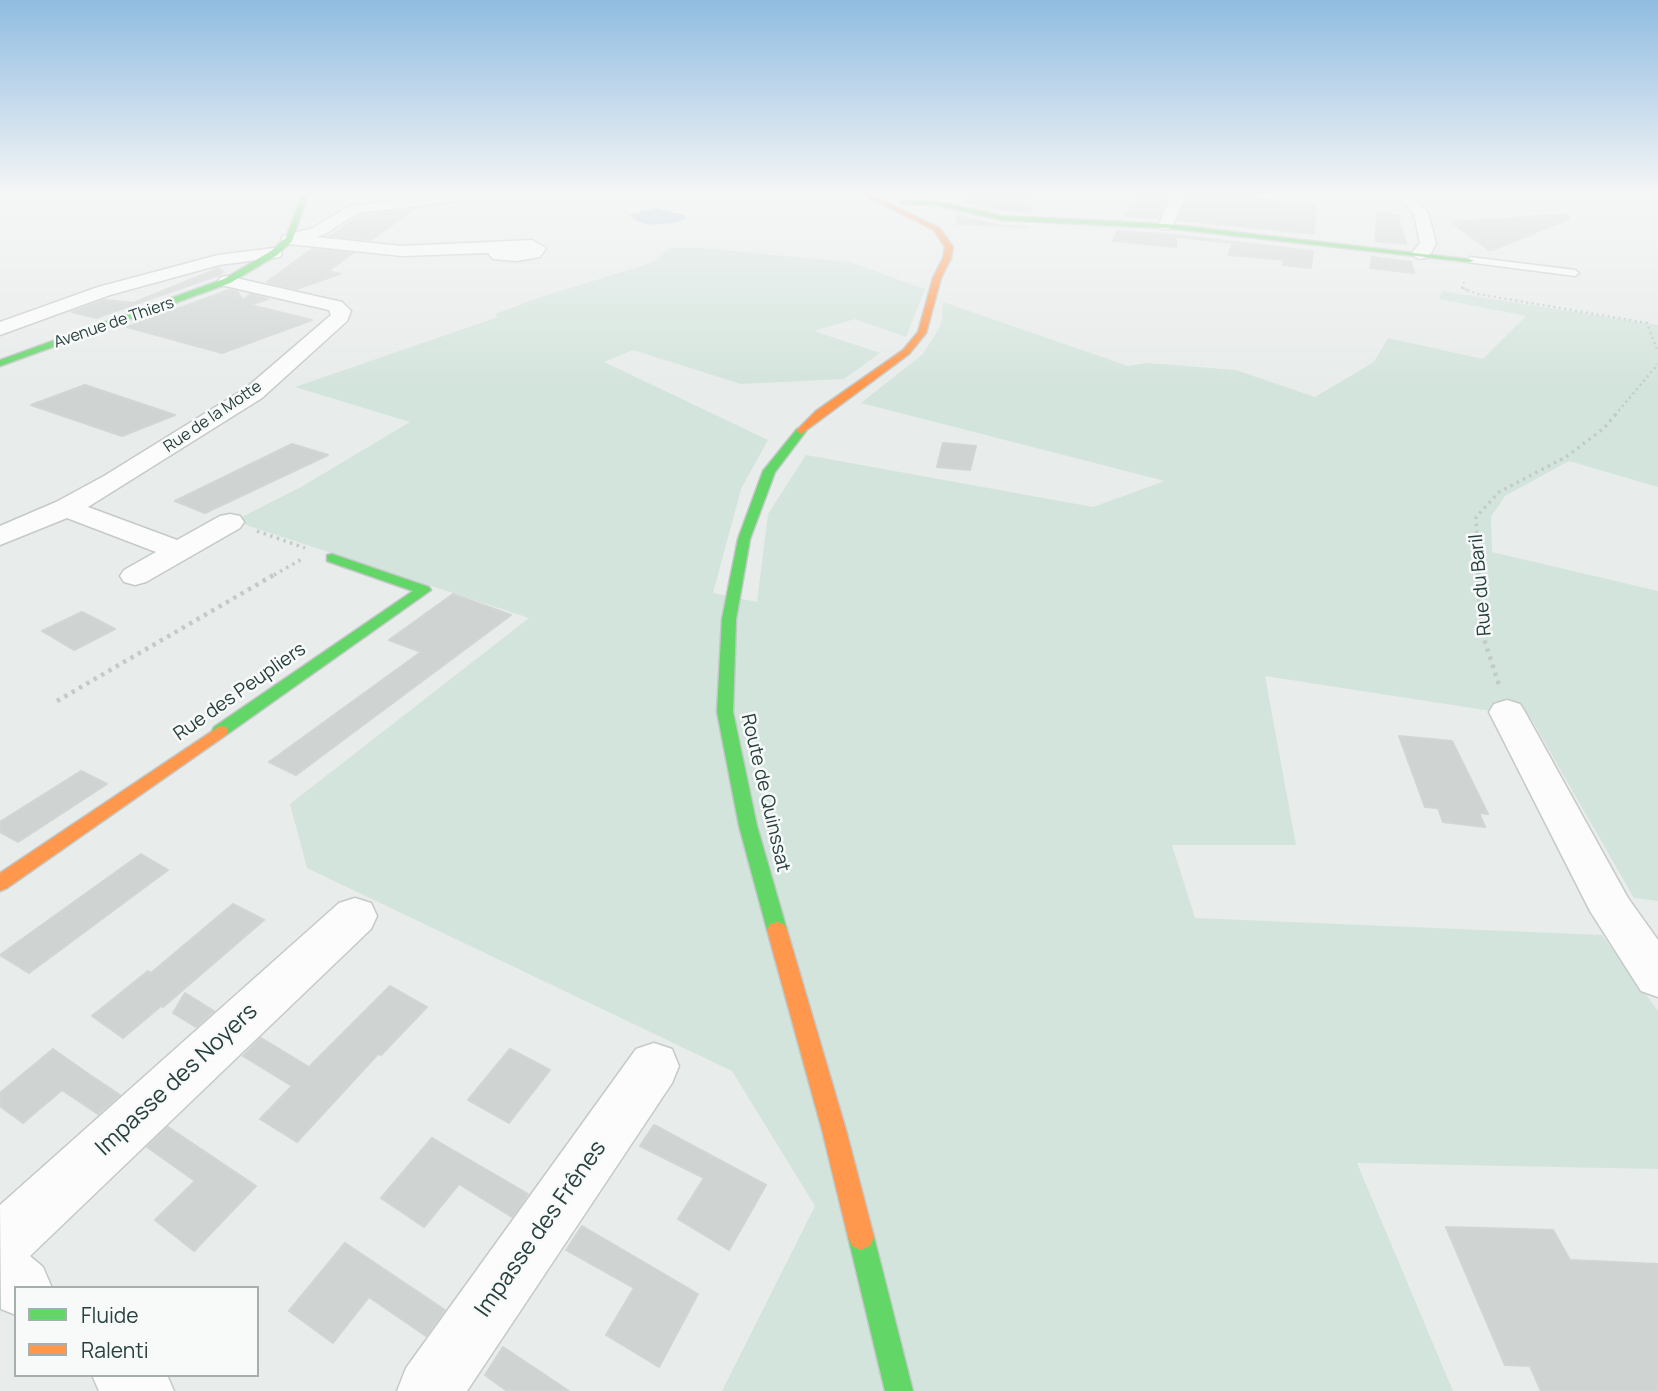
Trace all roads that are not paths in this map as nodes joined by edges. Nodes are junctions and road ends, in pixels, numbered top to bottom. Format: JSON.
{"nodes":[{"id":1,"x":243,"y":257,"type":"edge"},
{"id":2,"x":267,"y":257,"type":"edge"},
{"id":3,"x":945,"y":257,"type":"edge"},
{"id":4,"x":1445,"y":257,"type":"edge"},
{"id":5,"x":1464,"y":259,"type":"joint"},
{"id":6,"x":1575,"y":273,"type":"dead end"},
{"id":7,"x":227,"y":281,"type":"junction"},
{"id":8,"x":0,"y":329,"type":"edge"},
{"id":9,"x":0,"y":363,"type":"edge"},
{"id":10,"x":66,"y":508,"type":"junction"},
{"id":11,"x":230,"y":522,"type":"road end"},
{"id":12,"x":0,"y":536,"type":"edge"},
{"id":13,"x":180,"y":551,"type":"junction"},
{"id":14,"x":332,"y":558,"type":"road end"},
{"id":15,"x":135,"y":576,"type":"dead end"},
{"id":16,"x":1507,"y":712,"type":"road end"},
{"id":17,"x":0,"y":883,"type":"edge"},
{"id":18,"x":355,"y":916,"type":"dead end"},
{"id":19,"x":1658,"y":977,"type":"edge"},
{"id":20,"x":654,"y":1066,"type":"dead end"},
{"id":21,"x":0,"y":1244,"type":"edge"},
{"id":22,"x":0,"y":1269,"type":"edge"},
{"id":23,"x":20,"y":1286,"type":"edge"},
{"id":24,"x":126,"y":1377,"type":"edge"},
{"id":25,"x":142,"y":1391,"type":"edge"},
{"id":26,"x":429,"y":1391,"type":"edge"},
{"id":27,"x":899,"y":1391,"type":"edge"}],
"edges":[{"from":1,"to":8,"type":"street"},
{"from":2,"to":7,"type":"street","name":"Avenue de Thiers"},
{"from":3,"to":27,"type":"street","name":"Route de Quinssat"},
{"from":4,"to":5,"type":"street"},
{"from":5,"to":6,"type":"lane"},
{"from":7,"to":9,"type":"street","name":"Avenue de Thiers"},
{"from":7,"to":10,"type":"street","name":"Rue de la Motte"},
{"from":10,"to":12,"type":"street","name":"Rue de la Motte"},
{"from":10,"to":13,"type":"street"},
{"from":11,"to":13,"type":"street"},
{"from":13,"to":15,"type":"street"},
{"from":14,"to":17,"type":"street","name":"Rue des Peupliers"},
{"from":16,"to":19,"type":"street"},
{"from":18,"to":21,"type":"street","name":"Impasse des Noyers"},
{"from":20,"to":26,"type":"street","name":"Impasse des Frênes"},
{"from":22,"to":23,"type":"street"},
{"from":24,"to":25,"type":"street"}]}
